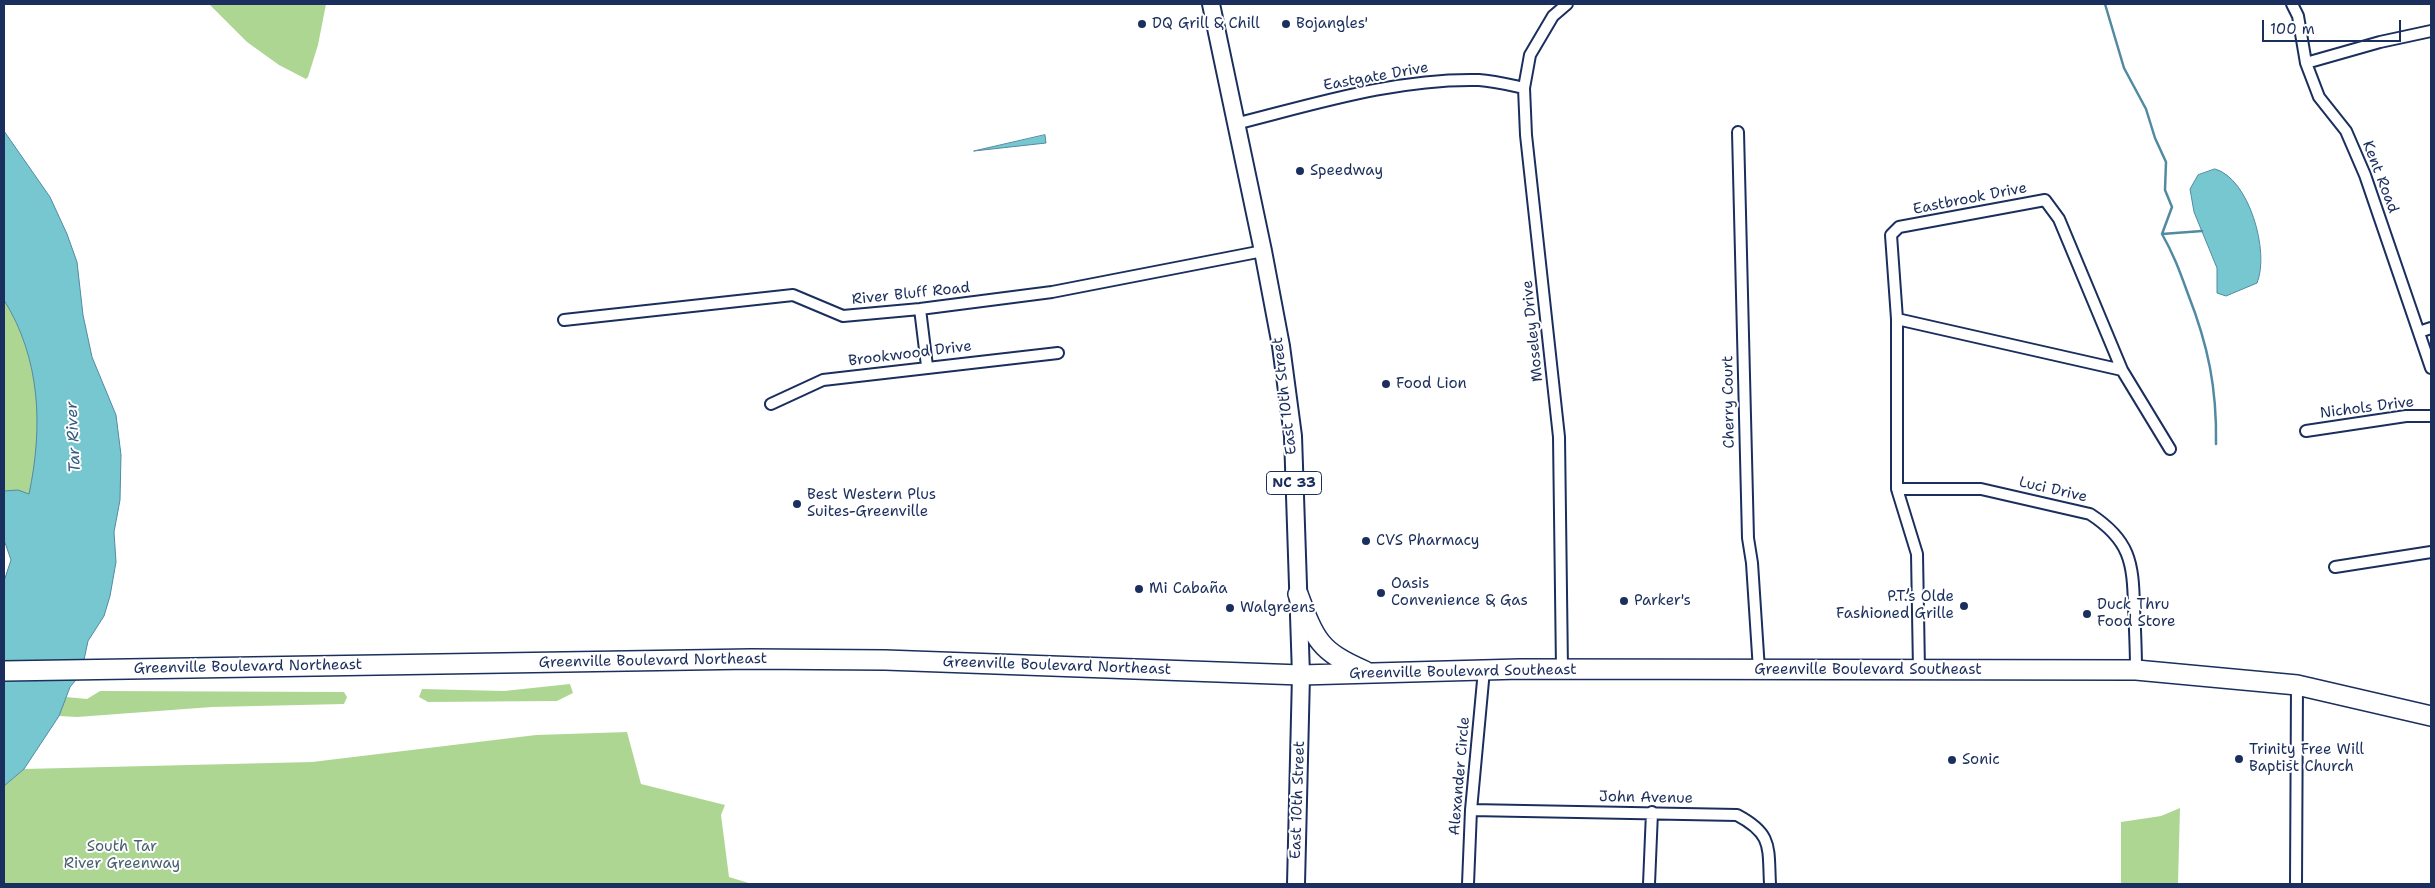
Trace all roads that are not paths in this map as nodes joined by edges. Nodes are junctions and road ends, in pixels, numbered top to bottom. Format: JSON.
{"nodes":[{"id":1,"x":1212,"y":4,"type":"edge"},
{"id":2,"x":1567,"y":4,"type":"edge"},
{"id":3,"x":2292,"y":4,"type":"edge"},
{"id":4,"x":2431,"y":31,"type":"edge"},
{"id":5,"x":2306,"y":63,"type":"junction"},
{"id":6,"x":1524,"y":88,"type":"junction"},
{"id":7,"x":1236,"y":124,"type":"junction"},
{"id":8,"x":1738,"y":132,"type":"dead end"},
{"id":9,"x":1263,"y":251,"type":"junction"},
{"id":10,"x":920,"y":309,"type":"junction"},
{"id":11,"x":1896,"y":318,"type":"junction"},
{"id":12,"x":564,"y":320,"type":"dead end"},
{"id":13,"x":2431,"y":328,"type":"edge"},
{"id":14,"x":2419,"y":332,"type":"junction"},
{"id":15,"x":1058,"y":353,"type":"dead end"},
{"id":16,"x":927,"y":366,"type":"junction"},
{"id":17,"x":2431,"y":368,"type":"edge"},
{"id":18,"x":2122,"y":370,"type":"junction"},
{"id":19,"x":771,"y":404,"type":"dead end"},
{"id":20,"x":2431,"y":416,"type":"edge"},
{"id":21,"x":2306,"y":431,"type":"dead end"},
{"id":22,"x":2170,"y":449,"type":"dead end"},
{"id":23,"x":1897,"y":489,"type":"junction"},
{"id":24,"x":2431,"y":552,"type":"edge"},
{"id":25,"x":2335,"y":567,"type":"dead end"},
{"id":26,"x":1298,"y":594,"type":"junction"},
{"id":27,"x":1562,"y":669,"type":"junction"},
{"id":28,"x":1484,"y":670,"type":"junction"},
{"id":29,"x":1759,"y":670,"type":"junction"},
{"id":30,"x":1919,"y":670,"type":"junction"},
{"id":31,"x":2136,"y":670,"type":"junction"},
{"id":32,"x":4,"y":671,"type":"edge"},
{"id":33,"x":1371,"y":673,"type":"junction"},
{"id":34,"x":1301,"y":675,"type":"junction"},
{"id":35,"x":2297,"y":685,"type":"junction"},
{"id":36,"x":2431,"y":716,"type":"edge"},
{"id":37,"x":1470,"y":810,"type":"junction"},
{"id":38,"x":1652,"y":812,"type":"junction"},
{"id":39,"x":1296,"y":884,"type":"edge"},
{"id":40,"x":1468,"y":884,"type":"edge"},
{"id":41,"x":1649,"y":884,"type":"edge"},
{"id":42,"x":1770,"y":884,"type":"edge"},
{"id":43,"x":2296,"y":884,"type":"edge"}],
"edges":[{"from":1,"to":7,"type":"main road","name":"East 10th Street","number":"NC 33"},
{"from":2,"to":6,"type":"street","name":"Moseley Drive"},
{"from":3,"to":5,"type":"street","name":"Kent Road"},
{"from":4,"to":5,"type":"street"},
{"from":5,"to":14,"type":"street","name":"Kent Road"},
{"from":6,"to":7,"type":"street","name":"Eastgate Drive"},
{"from":6,"to":27,"type":"street","name":"Moseley Drive"},
{"from":7,"to":9,"type":"main road","name":"East 10th Street","number":"NC 33"},
{"from":8,"to":29,"type":"street","name":"Cherry Court"},
{"from":9,"to":10,"type":"street","name":"River Bluff Road"},
{"from":9,"to":26,"type":"main road","name":"East 10th Street","number":"NC 33"},
{"from":10,"to":12,"type":"street","name":"River Bluff Road"},
{"from":10,"to":16,"type":"street"},
{"from":11,"to":18,"type":"street"},
{"from":11,"to":18,"type":"street","name":"Eastbrook Drive"},
{"from":11,"to":23,"type":"street","name":"Eastbrook Drive"},
{"from":13,"to":14,"type":"street"},
{"from":14,"to":17,"type":"street","name":"Kent Road"},
{"from":15,"to":16,"type":"street","name":"Brookwood Drive"},
{"from":16,"to":19,"type":"street","name":"Brookwood Drive"},
{"from":18,"to":22,"type":"street","name":"Eastbrook Drive"},
{"from":20,"to":21,"type":"street","name":"Nichols Drive"},
{"from":23,"to":30,"type":"street","name":"Eastbrook Drive"},
{"from":23,"to":31,"type":"street","name":"Luci Drive"},
{"from":24,"to":25,"type":"street"},
{"from":26,"to":33,"type":"highway"},
{"from":26,"to":34,"type":"main road","name":"East 10th Street","number":"NC 33"},
{"from":27,"to":28,"type":"highway","name":"Greenville Boulevard Southeast"},
{"from":27,"to":29,"type":"highway","name":"Greenville Boulevard Southeast"},
{"from":28,"to":33,"type":"highway","name":"Greenville Boulevard Southeast"},
{"from":28,"to":37,"type":"street","name":"Alexander Circle"},
{"from":29,"to":30,"type":"highway","name":"Greenville Boulevard Southeast"},
{"from":30,"to":31,"type":"highway","name":"Greenville Boulevard Southeast"},
{"from":31,"to":35,"type":"highway","name":"Greenville Boulevard Southeast"},
{"from":32,"to":34,"type":"highway","name":"Greenville Boulevard Northeast"},
{"from":33,"to":34,"type":"highway","name":"Greenville Boulevard Southeast"},
{"from":34,"to":39,"type":"main road","name":"East 10th Street"},
{"from":35,"to":36,"type":"highway","name":"Greenville Boulevard Southeast"},
{"from":35,"to":43,"type":"street"},
{"from":37,"to":38,"type":"street","name":"John Avenue"},
{"from":37,"to":40,"type":"street","name":"Alexander Circle"},
{"from":38,"to":41,"type":"street"},
{"from":38,"to":42,"type":"street","name":"John Avenue"}]}
